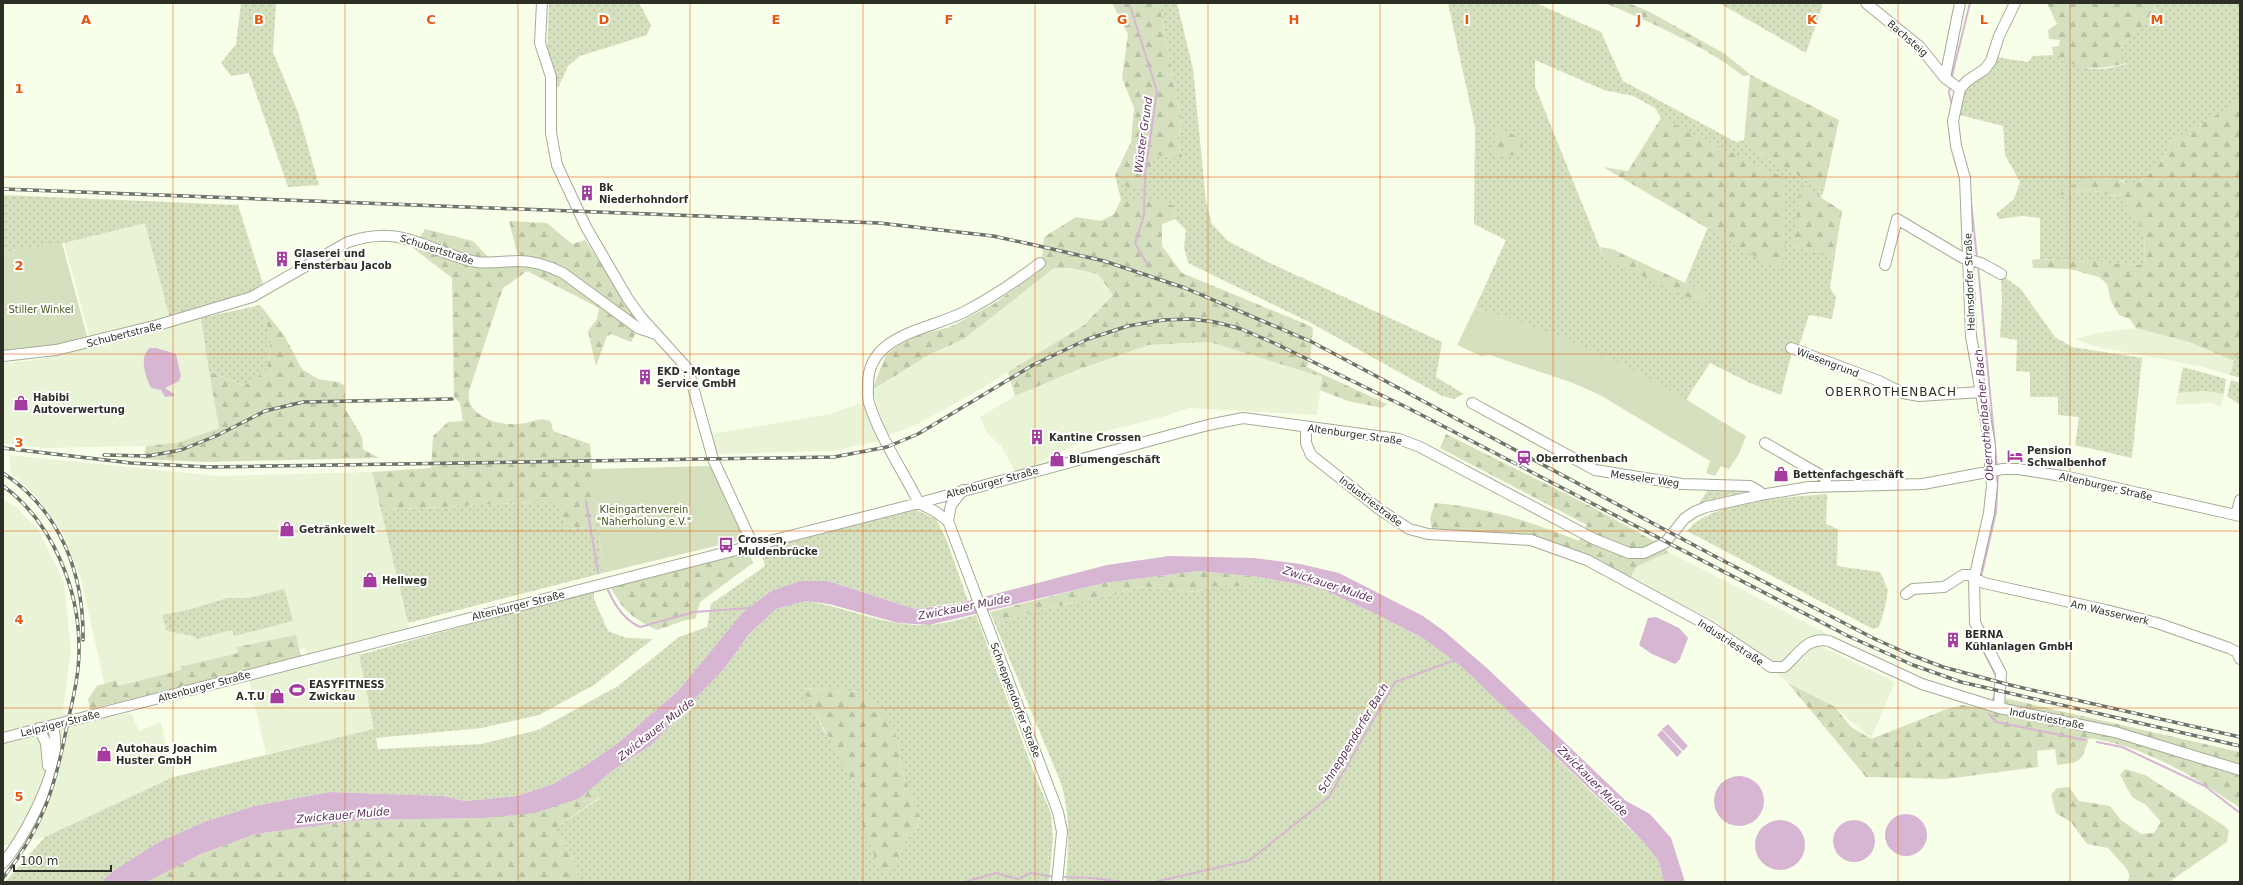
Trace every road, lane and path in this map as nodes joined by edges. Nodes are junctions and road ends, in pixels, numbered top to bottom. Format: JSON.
{"nodes":[{"id":1,"x":542,"y":3,"type":"edge"},
{"id":2,"x":1866,"y":3,"type":"edge"},
{"id":3,"x":1960,"y":3,"type":"edge"},
{"id":4,"x":2015,"y":3,"type":"edge"},
{"id":5,"x":1951,"y":84,"type":"junction"},
{"id":6,"x":1974,"y":260,"type":"junction"},
{"id":7,"x":1040,"y":263,"type":"dead end"},
{"id":8,"x":1885,"y":265,"type":"dead end"},
{"id":9,"x":2001,"y":274,"type":"dead end"},
{"id":10,"x":656,"y":334,"type":"junction"},
{"id":11,"x":1791,"y":348,"type":"dead end"},
{"id":12,"x":3,"y":356,"type":"edge"},
{"id":13,"x":1981,"y":392,"type":"junction"},
{"id":14,"x":1472,"y":403,"type":"dead end"},
{"id":15,"x":1306,"y":427,"type":"junction"},
{"id":16,"x":1765,"y":443,"type":"dead end"},
{"id":17,"x":1996,"y":470,"type":"junction"},
{"id":18,"x":1828,"y":486,"type":"junction"},
{"id":19,"x":963,"y":490,"type":"junction"},
{"id":20,"x":1760,"y":495,"type":"junction"},
{"id":21,"x":2240,"y":500,"type":"edge"},
{"id":22,"x":919,"y":503,"type":"junction"},
{"id":23,"x":2238,"y":516,"type":"edge"},
{"id":24,"x":948,"y":521,"type":"junction"},
{"id":25,"x":752,"y":545,"type":"junction"},
{"id":26,"x":1978,"y":581,"type":"junction"},
{"id":27,"x":1906,"y":594,"type":"dead end"},
{"id":28,"x":2240,"y":659,"type":"edge"},
{"id":29,"x":1999,"y":708,"type":"junction"},
{"id":30,"x":118,"y":709,"type":"joint"},
{"id":31,"x":54,"y":725,"type":"junction"},
{"id":32,"x":39,"y":728,"type":"junction"},
{"id":33,"x":3,"y":738,"type":"edge"},
{"id":34,"x":2240,"y":770,"type":"edge"},
{"id":35,"x":47,"y":780,"type":"junction"},
{"id":36,"x":3,"y":863,"type":"edge"},
{"id":37,"x":1057,"y":882,"type":"edge"}],
"edges":[{"from":1,"to":10,"type":"street"},
{"from":2,"to":5,"type":"street","name":"Bachsteig"},
{"from":3,"to":5,"type":"street"},
{"from":4,"to":5,"type":"street"},
{"from":5,"to":6,"type":"street","name":"Helmsdorfer Straße"},
{"from":6,"to":8,"type":"street"},
{"from":6,"to":9,"type":"street"},
{"from":6,"to":13,"type":"street","name":"Helmsdorfer Straße"},
{"from":7,"to":22,"type":"street"},
{"from":10,"to":12,"type":"street","name":"Schubertstraße"},
{"from":10,"to":25,"type":"street"},
{"from":11,"to":13,"type":"street","name":"Wiesengrund"},
{"from":13,"to":17,"type":"street","name":"Helmsdorfer Straße"},
{"from":14,"to":20,"type":"street","name":"Messeler Weg"},
{"from":15,"to":19,"type":"street","name":"Altenburger Straße"},
{"from":15,"to":20,"type":"street","name":"Altenburger Straße"},
{"from":15,"to":29,"type":"street","name":"Industriestraße"},
{"from":16,"to":18,"type":"street"},
{"from":17,"to":18,"type":"street","name":"Altenburger Straße"},
{"from":17,"to":23,"type":"street","name":"Altenburger Straße"},
{"from":17,"to":26,"type":"street","name":"Helmsdorfer Straße"},
{"from":18,"to":20,"type":"street","name":"Altenburger Straße"},
{"from":19,"to":22,"type":"street","name":"Altenburger Straße"},
{"from":19,"to":24,"type":"street"},
{"from":21,"to":23,"type":"street"},
{"from":22,"to":24,"type":"street"},
{"from":22,"to":25,"type":"street","name":"Altenburger Straße"},
{"from":24,"to":37,"type":"street","name":"Schneppendorfer Straße"},
{"from":25,"to":30,"type":"street","name":"Altenburger Straße"},
{"from":26,"to":27,"type":"street"},
{"from":26,"to":28,"type":"street","name":"Am Wasserwerk"},
{"from":26,"to":29,"type":"street","name":"Helmsdorfer Straße"},
{"from":29,"to":34,"type":"street","name":"Industriestraße"},
{"from":30,"to":31,"type":"street","name":"Leipziger Straße"},
{"from":31,"to":32,"type":"street","name":"Leipziger Straße"},
{"from":31,"to":35,"type":"street"},
{"from":32,"to":33,"type":"street","name":"Leipziger Straße"},
{"from":32,"to":35,"type":"street"},
{"from":35,"to":36,"type":"street"}]}
